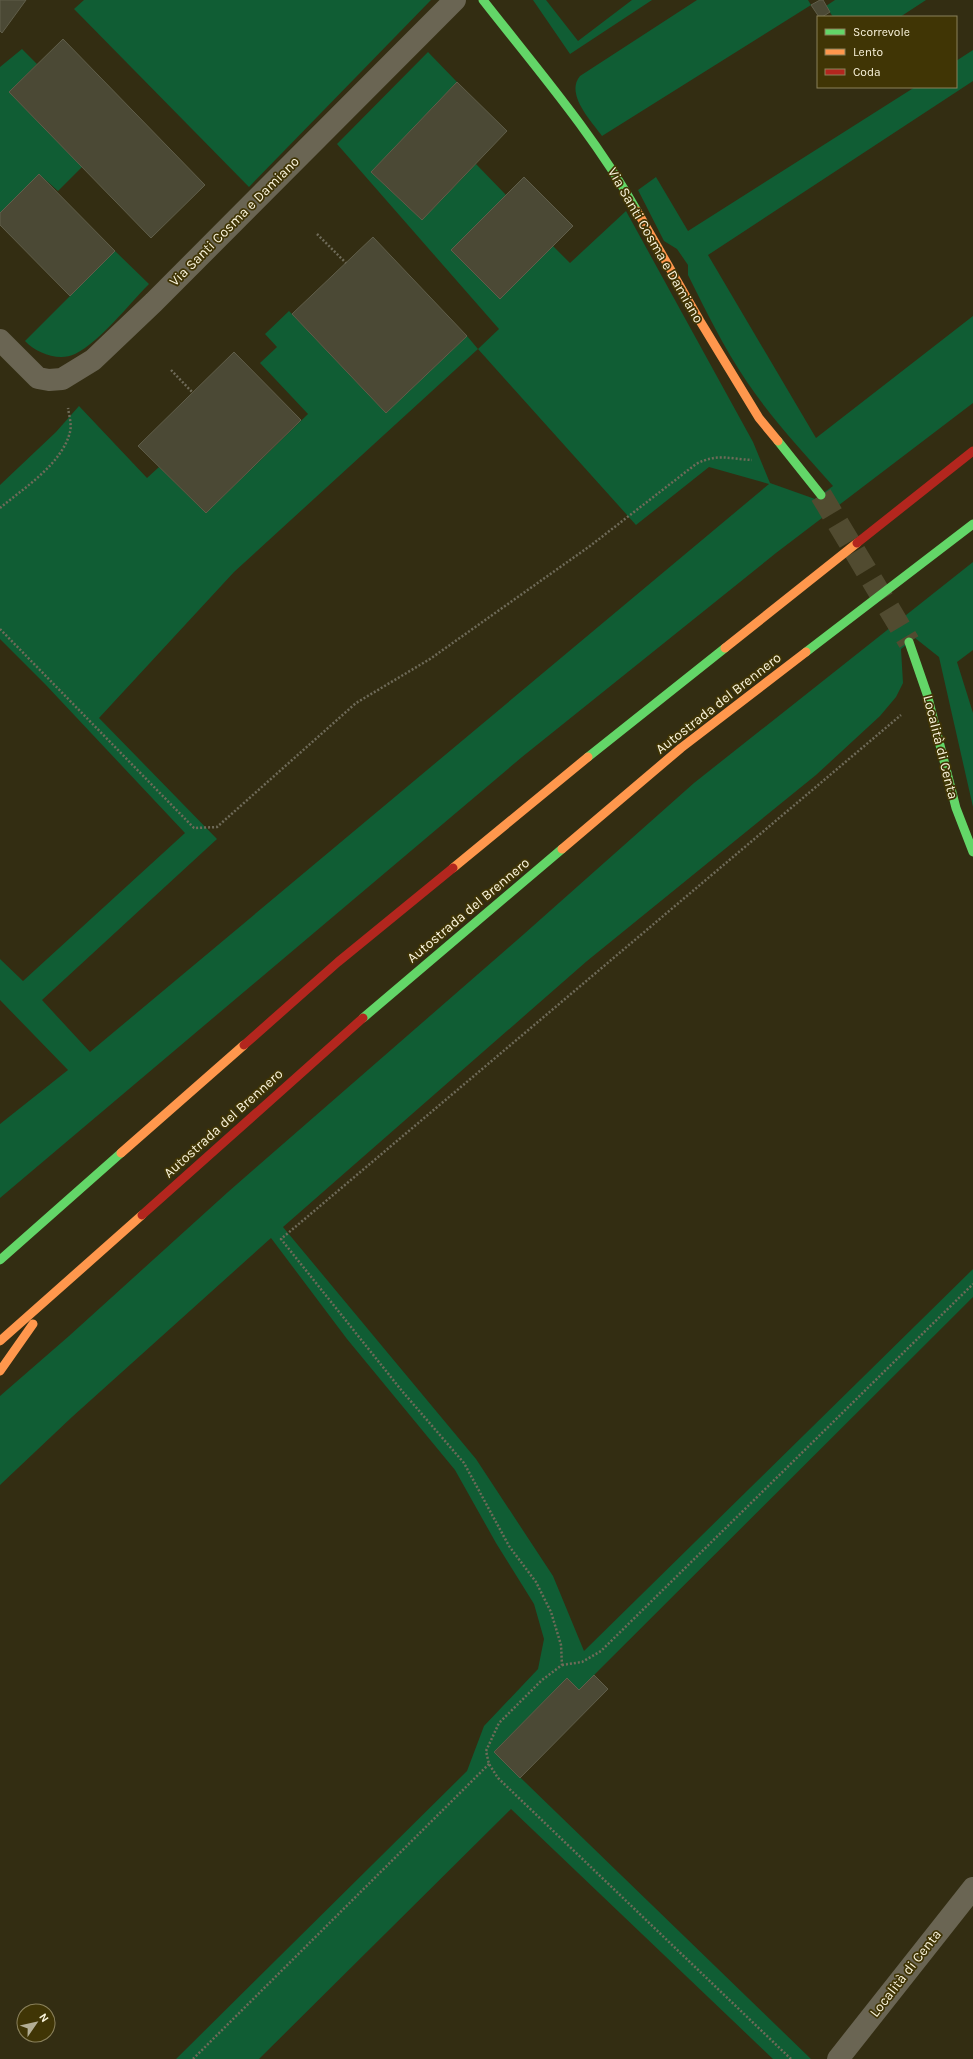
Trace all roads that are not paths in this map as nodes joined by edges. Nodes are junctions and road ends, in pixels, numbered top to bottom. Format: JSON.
{"nodes":[{"id":1,"x":454,"y":0,"type":"edge"},
{"id":2,"x":483,"y":0,"type":"edge"},
{"id":3,"x":0,"y":340,"type":"edge"},
{"id":4,"x":973,"y":451,"type":"edge"},
{"id":5,"x":821,"y":494,"type":"tunnel mouth"},
{"id":6,"x":973,"y":524,"type":"edge"},
{"id":7,"x":909,"y":642,"type":"tunnel mouth"},
{"id":8,"x":973,"y":852,"type":"edge"},
{"id":9,"x":0,"y":1260,"type":"edge"},
{"id":10,"x":57,"y":1290,"type":"junction"},
{"id":11,"x":0,"y":1341,"type":"edge"},
{"id":12,"x":0,"y":1371,"type":"edge"},
{"id":13,"x":973,"y":1888,"type":"edge"},
{"id":14,"x":838,"y":2059,"type":"edge"}],
"edges":[{"from":1,"to":3,"type":"street","name":"Via Santi Cosma e Damiano"},
{"from":2,"to":5,"type":"main road","name":"Via Santi Cosma e Damiano"},
{"from":4,"to":9,"type":"main road"},
{"from":6,"to":10,"type":"main road","name":"Autostrada del Brennero"},
{"from":7,"to":8,"type":"main road","name":"Località di Centa"},
{"from":10,"to":11,"type":"main road","name":"Autostrada del Brennero"},
{"from":10,"to":12,"type":"main road"},
{"from":13,"to":14,"type":"street","name":"Località di Centa"}]}
